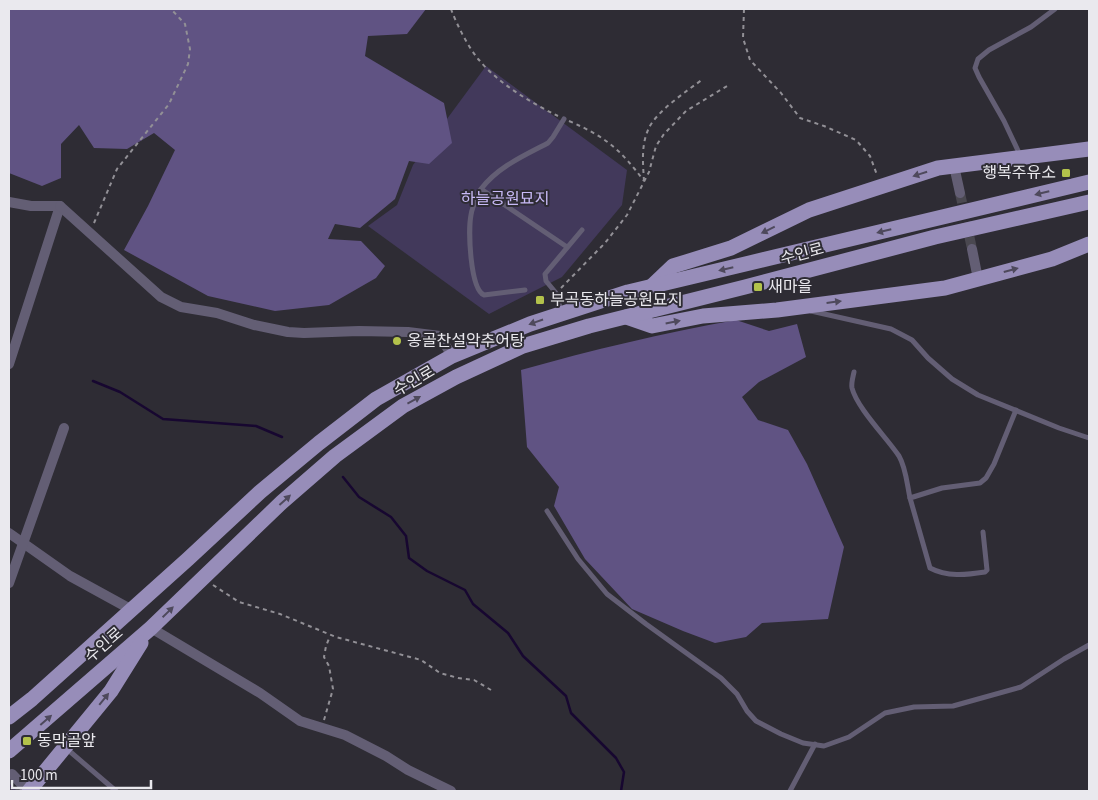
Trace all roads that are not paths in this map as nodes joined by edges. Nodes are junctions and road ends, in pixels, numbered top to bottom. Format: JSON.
{"nodes":[{"id":1,"x":1055,"y":9,"type":"edge"},
{"id":2,"x":564,"y":118,"type":"road end"},
{"id":3,"x":1089,"y":149,"type":"edge"},
{"id":4,"x":1021,"y":157,"type":"junction"},
{"id":5,"x":954,"y":166,"type":"junction"},
{"id":6,"x":1089,"y":182,"type":"edge"},
{"id":7,"x":481,"y":189,"type":"junction"},
{"id":8,"x":960,"y":193,"type":"tunnel mouth"},
{"id":9,"x":9,"y":202,"type":"edge"},
{"id":10,"x":1089,"y":202,"type":"edge"},
{"id":11,"x":60,"y":206,"type":"junction"},
{"id":12,"x":582,"y":230,"type":"dead end"},
{"id":13,"x":1089,"y":244,"type":"edge"},
{"id":14,"x":567,"y":247,"type":"junction"},
{"id":15,"x":972,"y":250,"type":"tunnel mouth"},
{"id":16,"x":978,"y":279,"type":"junction"},
{"id":17,"x":651,"y":286,"type":"junction"},
{"id":18,"x":525,"y":290,"type":"dead end"},
{"id":19,"x":801,"y":306,"type":"junction"},
{"id":20,"x":562,"y":314,"type":"junction"},
{"id":21,"x":626,"y":317,"type":"junction"},
{"id":22,"x":452,"y":356,"type":"junction"},
{"id":23,"x":9,"y":364,"type":"edge"},
{"id":24,"x":854,"y":372,"type":"dead end"},
{"id":25,"x":1016,"y":410,"type":"junction"},
{"id":26,"x":64,"y":428,"type":"dead end"},
{"id":27,"x":1089,"y":438,"type":"edge"},
{"id":28,"x":910,"y":498,"type":"junction"},
{"id":29,"x":548,"y":510,"type":"dead end"},
{"id":30,"x":984,"y":532,"type":"dead end"},
{"id":31,"x":9,"y":533,"type":"edge"},
{"id":32,"x":23,"y":542,"type":"junction"},
{"id":33,"x":9,"y":583,"type":"edge"},
{"id":34,"x":132,"y":610,"type":"junction"},
{"id":35,"x":150,"y":628,"type":"junction"},
{"id":36,"x":1089,"y":645,"type":"edge"},
{"id":37,"x":32,"y":699,"type":"junction"},
{"id":38,"x":9,"y":705,"type":"edge"},
{"id":39,"x":9,"y":717,"type":"edge"},
{"id":40,"x":816,"y":744,"type":"junction"},
{"id":41,"x":65,"y":747,"type":"junction"},
{"id":42,"x":9,"y":751,"type":"edge"},
{"id":43,"x":12,"y":774,"type":"dead end"},
{"id":44,"x":28,"y":791,"type":"edge"},
{"id":45,"x":116,"y":791,"type":"edge"},
{"id":46,"x":451,"y":791,"type":"edge"},
{"id":47,"x":790,"y":791,"type":"edge"}],
"edges":[{"from":1,"to":4,"type":"lane"},
{"from":2,"to":7,"type":"lane"},
{"from":3,"to":4,"type":"main road"},
{"from":4,"to":5,"type":"main road"},
{"from":5,"to":8,"type":"street"},
{"from":5,"to":17,"type":"main road","one_way":true},
{"from":6,"to":17,"type":"main road","name":"수인로","one_way":true},
{"from":7,"to":14,"type":"lane"},
{"from":7,"to":18,"type":"lane"},
{"from":9,"to":11,"type":"street"},
{"from":10,"to":21,"type":"main road","name":"수인로"},
{"from":11,"to":22,"type":"street"},
{"from":11,"to":23,"type":"street"},
{"from":12,"to":14,"type":"lane"},
{"from":16,"to":13,"type":"main road","one_way":true},
{"from":14,"to":20,"type":"lane"},
{"from":15,"to":16,"type":"street"},
{"from":19,"to":16,"type":"main road","one_way":true},
{"from":17,"to":20,"type":"main road","name":"수인로"},
{"from":21,"to":19,"type":"main road","one_way":true},
{"from":19,"to":25,"type":"lane"},
{"from":20,"to":22,"type":"main road","name":"수인로","one_way":true},
{"from":35,"to":21,"type":"main road","name":"수인로","one_way":true},
{"from":22,"to":34,"type":"main road","name":"수인로"},
{"from":24,"to":28,"type":"lane"},
{"from":25,"to":27,"type":"lane"},
{"from":25,"to":28,"type":"lane"},
{"from":26,"to":32,"type":"street"},
{"from":28,"to":30,"type":"lane"},
{"from":29,"to":40,"type":"lane"},
{"from":31,"to":32,"type":"street"},
{"from":32,"to":33,"type":"street"},
{"from":32,"to":34,"type":"street"},
{"from":34,"to":37,"type":"main road","name":"수인로"},
{"from":41,"to":35,"type":"main road","one_way":true},
{"from":42,"to":35,"type":"main road","name":"수인로","one_way":true},
{"from":35,"to":46,"type":"street"},
{"from":36,"to":40,"type":"lane"},
{"from":37,"to":38,"type":"main road"},
{"from":37,"to":39,"type":"main road","name":"수인로"},
{"from":40,"to":47,"type":"lane"},
{"from":41,"to":44,"type":"main road"},
{"from":41,"to":45,"type":"lane"},
{"from":43,"to":44,"type":"street"}]}
